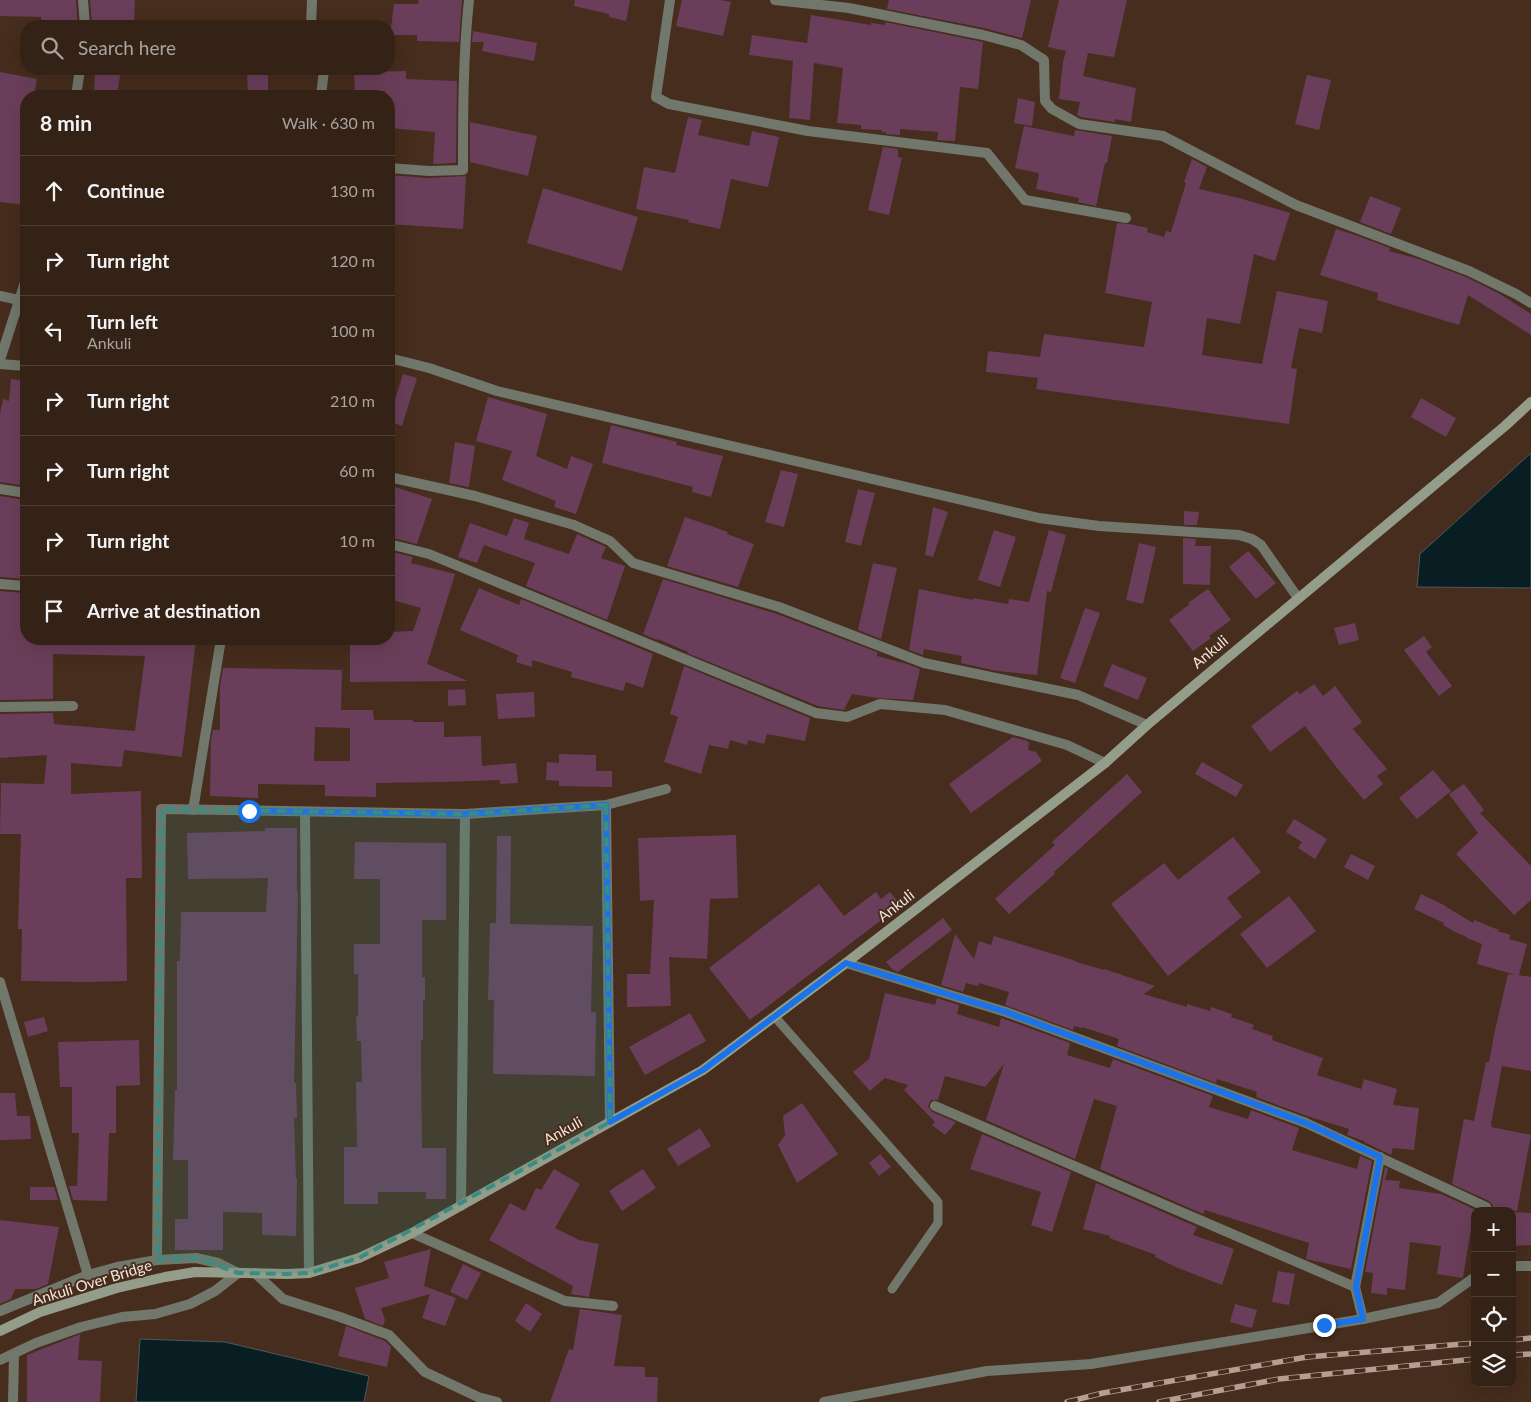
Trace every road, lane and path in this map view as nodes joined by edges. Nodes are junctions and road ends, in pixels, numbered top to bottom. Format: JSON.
{"nodes":[{"id":1,"x":83,"y":0,"type":"edge"},
{"id":2,"x":312,"y":0,"type":"edge"},
{"id":3,"x":469,"y":0,"type":"edge"},
{"id":4,"x":670,"y":0,"type":"edge"},
{"id":5,"x":775,"y":0,"type":"edge"},
{"id":6,"x":85,"y":20,"type":"edge"},
{"id":7,"x":311,"y":20,"type":"edge"},
{"id":8,"x":79,"y":75,"type":"edge"},
{"id":9,"x":323,"y":75,"type":"edge"},
{"id":10,"x":77,"y":90,"type":"edge"},
{"id":11,"x":322,"y":90,"type":"edge"},
{"id":12,"x":395,"y":168,"type":"edge"},
{"id":13,"x":1126,"y":218,"type":"dead end"},
{"id":14,"x":0,"y":296,"type":"edge"},
{"id":15,"x":20,"y":297,"type":"edge"},
{"id":16,"x":19,"y":300,"type":"junction"},
{"id":17,"x":1531,"y":303,"type":"edge"},
{"id":18,"x":0,"y":360,"type":"edge"},
{"id":19,"x":395,"y":360,"type":"edge"},
{"id":20,"x":0,"y":364,"type":"edge"},
{"id":21,"x":20,"y":366,"type":"edge"},
{"id":22,"x":1531,"y":402,"type":"edge"},
{"id":23,"x":395,"y":477,"type":"edge"},
{"id":24,"x":0,"y":489,"type":"edge"},
{"id":25,"x":20,"y":492,"type":"edge"},
{"id":26,"x":395,"y":546,"type":"edge"},
{"id":27,"x":0,"y":584,"type":"edge"},
{"id":28,"x":20,"y":586,"type":"edge"},
{"id":29,"x":1298,"y":598,"type":"junction"},
{"id":30,"x":220,"y":645,"type":"edge"},
{"id":31,"x":73,"y":706,"type":"dead end"},
{"id":32,"x":0,"y":707,"type":"edge"},
{"id":33,"x":1147,"y":725,"type":"junction"},
{"id":34,"x":1105,"y":763,"type":"junction"},
{"id":35,"x":666,"y":789,"type":"dead end"},
{"id":36,"x":606,"y":805,"type":"junction"},
{"id":37,"x":193,"y":810,"type":"junction"},
{"id":38,"x":305,"y":812,"type":"junction"},
{"id":39,"x":465,"y":814,"type":"junction"},
{"id":40,"x":846,"y":963,"type":"junction"},
{"id":41,"x":0,"y":982,"type":"edge"},
{"id":42,"x":775,"y":1017,"type":"junction"},
{"id":43,"x":935,"y":1106,"type":"dead end"},
{"id":44,"x":610,"y":1122,"type":"junction"},
{"id":45,"x":1380,"y":1157,"type":"junction"},
{"id":46,"x":460,"y":1206,"type":"junction"},
{"id":47,"x":1486,"y":1207,"type":"edge"},
{"id":48,"x":412,"y":1233,"type":"junction"},
{"id":49,"x":158,"y":1260,"type":"junction"},
{"id":50,"x":1516,"y":1266,"type":"edge"},
{"id":51,"x":1531,"y":1266,"type":"edge"},
{"id":52,"x":195,"y":1272,"type":"joint"},
{"id":53,"x":238,"y":1273,"type":"junction"},
{"id":54,"x":308,"y":1273,"type":"junction"},
{"id":55,"x":255,"y":1274,"type":"junction"},
{"id":56,"x":88,"y":1275,"type":"junction"},
{"id":57,"x":1471,"y":1280,"type":"edge"},
{"id":58,"x":1356,"y":1287,"type":"junction"},
{"id":59,"x":892,"y":1289,"type":"dead end"},
{"id":60,"x":613,"y":1306,"type":"dead end"},
{"id":61,"x":0,"y":1311,"type":"edge"},
{"id":62,"x":1363,"y":1319,"type":"junction"},
{"id":63,"x":0,"y":1331,"type":"edge"},
{"id":64,"x":14,"y":1354,"type":"junction"},
{"id":65,"x":0,"y":1360,"type":"edge"},
{"id":66,"x":13,"y":1402,"type":"edge"},
{"id":67,"x":497,"y":1402,"type":"edge"},
{"id":68,"x":824,"y":1402,"type":"edge"}],
"edges":[{"from":1,"to":6,"type":"street"},
{"from":2,"to":7,"type":"street"},
{"from":3,"to":12,"type":"street"},
{"from":4,"to":13,"type":"street"},
{"from":5,"to":17,"type":"street"},
{"from":8,"to":10,"type":"street"},
{"from":9,"to":11,"type":"street"},
{"from":14,"to":16,"type":"street"},
{"from":15,"to":16,"type":"street"},
{"from":16,"to":18,"type":"street"},
{"from":19,"to":29,"type":"street"},
{"from":20,"to":21,"type":"street"},
{"from":22,"to":29,"type":"main road","name":"Ankuli"},
{"from":23,"to":33,"type":"street"},
{"from":24,"to":25,"type":"street"},
{"from":26,"to":34,"type":"street"},
{"from":27,"to":28,"type":"street"},
{"from":29,"to":33,"type":"main road","name":"Ankuli"},
{"from":30,"to":37,"type":"street"},
{"from":31,"to":32,"type":"street"},
{"from":33,"to":34,"type":"main road","name":"Ankuli"},
{"from":34,"to":40,"type":"main road","name":"Ankuli"},
{"from":35,"to":36,"type":"street"},
{"from":36,"to":39,"type":"street"},
{"from":36,"to":44,"type":"street"},
{"from":37,"to":38,"type":"street"},
{"from":37,"to":49,"type":"street"},
{"from":38,"to":39,"type":"street"},
{"from":38,"to":54,"type":"street"},
{"from":39,"to":46,"type":"street"},
{"from":40,"to":42,"type":"main road","name":"Ankuli"},
{"from":40,"to":45,"type":"street"},
{"from":41,"to":56,"type":"street"},
{"from":42,"to":44,"type":"main road","name":"Ankuli"},
{"from":42,"to":59,"type":"lane"},
{"from":43,"to":58,"type":"street"},
{"from":44,"to":46,"type":"main road","name":"Ankuli"},
{"from":45,"to":47,"type":"street"},
{"from":45,"to":58,"type":"street"},
{"from":46,"to":48,"type":"main road","name":"Ankuli"},
{"from":48,"to":54,"type":"main road","name":"Ankuli"},
{"from":48,"to":60,"type":"street"},
{"from":49,"to":53,"type":"street"},
{"from":49,"to":56,"type":"street"},
{"from":50,"to":51,"type":"street"},
{"from":52,"to":53,"type":"main road","name":"Ankuli"},
{"from":52,"to":63,"type":"main road","name":"Ankuli Over Bridge"},
{"from":53,"to":55,"type":"main road","name":"Ankuli"},
{"from":53,"to":64,"type":"street"},
{"from":54,"to":55,"type":"main road","name":"Ankuli"},
{"from":55,"to":67,"type":"street"},
{"from":56,"to":61,"type":"street"},
{"from":57,"to":62,"type":"street"},
{"from":58,"to":62,"type":"street"},
{"from":62,"to":68,"type":"street"},
{"from":64,"to":65,"type":"street"},
{"from":64,"to":66,"type":"street"}]}
